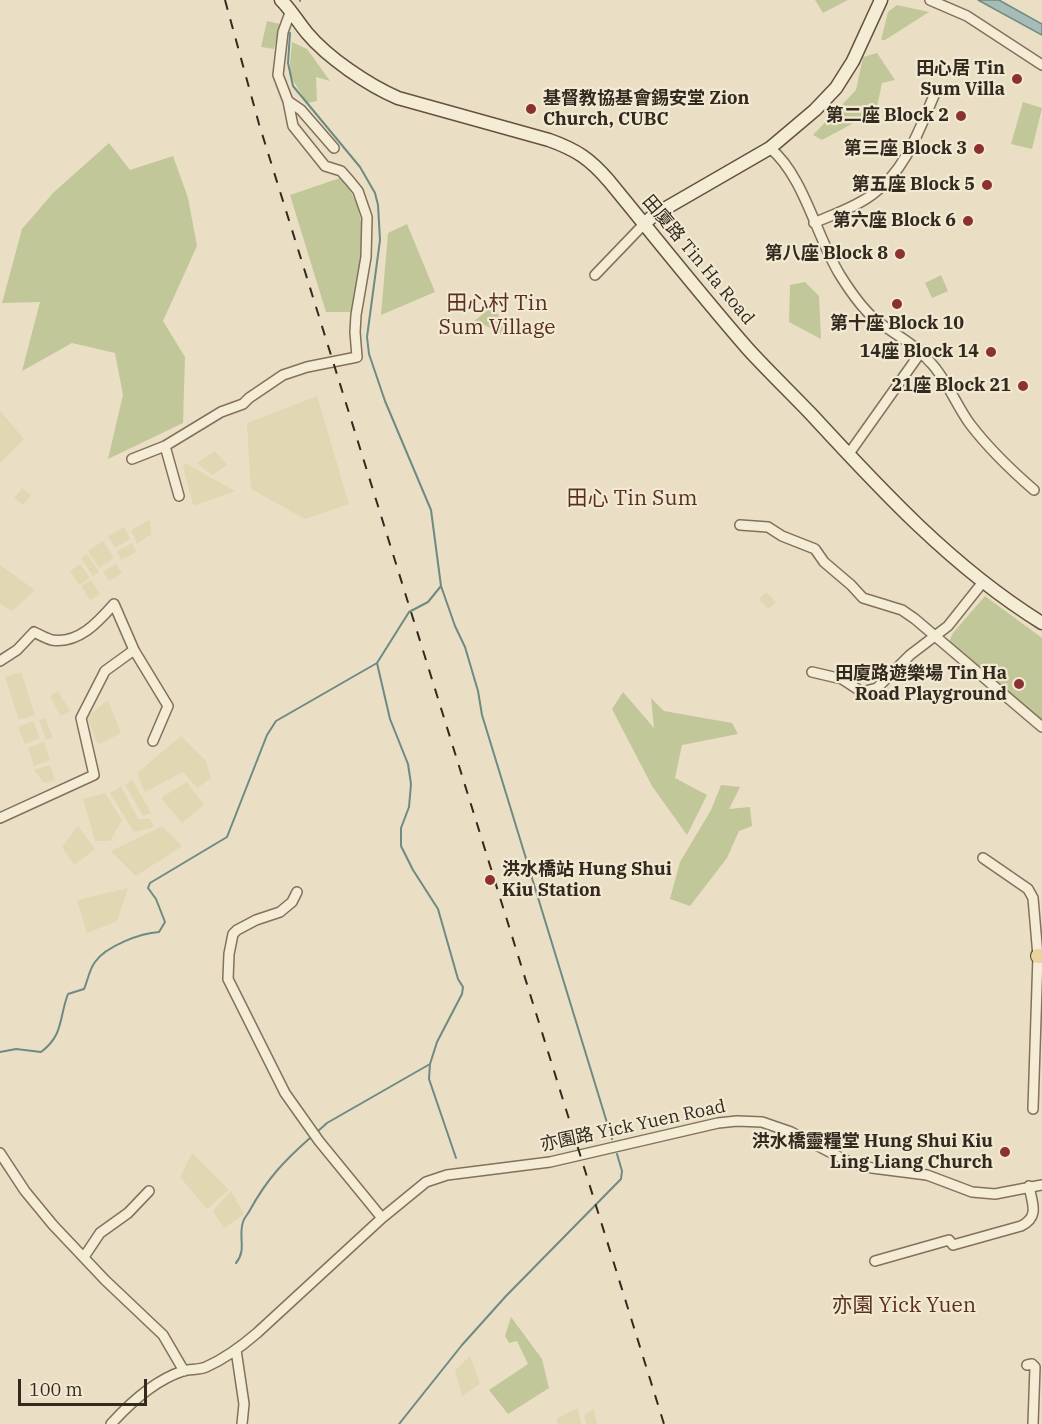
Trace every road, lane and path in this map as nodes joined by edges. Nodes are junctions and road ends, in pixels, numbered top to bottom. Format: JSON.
{"nodes":[{"id":1,"x":281,"y":0,"type":"edge"},
{"id":2,"x":881,"y":0,"type":"edge"},
{"id":3,"x":930,"y":0,"type":"edge"},
{"id":4,"x":293,"y":14,"type":"junction"},
{"id":5,"x":1042,"y":64,"type":"edge"},
{"id":6,"x":936,"y":91,"type":"dead end"},
{"id":7,"x":288,"y":101,"type":"junction"},
{"id":8,"x":334,"y":148,"type":"dead end"},
{"id":9,"x":770,"y":148,"type":"junction"},
{"id":10,"x":814,"y":223,"type":"junction"},
{"id":11,"x":644,"y":224,"type":"junction"},
{"id":12,"x":595,"y":275,"type":"dead end"},
{"id":13,"x":921,"y":352,"type":"junction"},
{"id":14,"x":165,"y":446,"type":"junction"},
{"id":15,"x":848,"y":455,"type":"junction"},
{"id":16,"x":132,"y":459,"type":"dead end"},
{"id":17,"x":1034,"y":490,"type":"dead end"},
{"id":18,"x":179,"y":496,"type":"dead end"},
{"id":19,"x":740,"y":525,"type":"dead end"},
{"id":20,"x":983,"y":582,"type":"junction"},
{"id":21,"x":1042,"y":623,"type":"edge"},
{"id":22,"x":934,"y":635,"type":"junction"},
{"id":23,"x":134,"y":650,"type":"junction"},
{"id":24,"x":0,"y":661,"type":"edge"},
{"id":25,"x":812,"y":672,"type":"dead end"},
{"id":26,"x":1042,"y":727,"type":"edge"},
{"id":27,"x":153,"y":741,"type":"dead end"},
{"id":28,"x":0,"y":818,"type":"edge"},
{"id":29,"x":983,"y":858,"type":"dead end"},
{"id":30,"x":297,"y":892,"type":"dead end"},
{"id":31,"x":1040,"y":956,"type":"edge"},
{"id":32,"x":1033,"y":1109,"type":"dead end"},
{"id":33,"x":0,"y":1153,"type":"edge"},
{"id":34,"x":1042,"y":1185,"type":"edge"},
{"id":35,"x":1029,"y":1186,"type":"junction"},
{"id":36,"x":149,"y":1191,"type":"dead end"},
{"id":37,"x":382,"y":1218,"type":"junction"},
{"id":38,"x":84,"y":1257,"type":"junction"},
{"id":39,"x":875,"y":1261,"type":"dead end"},
{"id":40,"x":236,"y":1350,"type":"junction"},
{"id":41,"x":1026,"y":1365,"type":"dead end"},
{"id":42,"x":184,"y":1371,"type":"junction"},
{"id":43,"x":111,"y":1424,"type":"edge"},
{"id":44,"x":242,"y":1424,"type":"edge"},
{"id":45,"x":1033,"y":1424,"type":"edge"}],
"edges":[{"from":1,"to":4,"type":"street","name":"田廈路 Tin Ha Road"},
{"from":2,"to":9,"type":"street"},
{"from":3,"to":5,"type":"street"},
{"from":4,"to":7,"type":"street"},
{"from":4,"to":11,"type":"street","name":"田廈路 Tin Ha Road"},
{"from":6,"to":10,"type":"street"},
{"from":7,"to":8,"type":"street"},
{"from":7,"to":14,"type":"street"},
{"from":9,"to":10,"type":"street"},
{"from":9,"to":11,"type":"street"},
{"from":10,"to":13,"type":"street"},
{"from":11,"to":12,"type":"street"},
{"from":11,"to":15,"type":"street","name":"田廈路 Tin Ha Road"},
{"from":13,"to":15,"type":"street"},
{"from":13,"to":17,"type":"street"},
{"from":14,"to":16,"type":"street"},
{"from":14,"to":18,"type":"street"},
{"from":15,"to":20,"type":"street","name":"田廈路 Tin Ha Road"},
{"from":19,"to":22,"type":"street"},
{"from":20,"to":21,"type":"street","name":"田廈路 Tin Ha Road"},
{"from":20,"to":22,"type":"street"},
{"from":22,"to":25,"type":"street"},
{"from":22,"to":26,"type":"street"},
{"from":23,"to":24,"type":"street"},
{"from":23,"to":27,"type":"street"},
{"from":23,"to":28,"type":"street"},
{"from":29,"to":31,"type":"street"},
{"from":30,"to":37,"type":"street"},
{"from":31,"to":32,"type":"street"},
{"from":33,"to":38,"type":"street"},
{"from":34,"to":35,"type":"street","name":"亦園路 Yick Yuen Road"},
{"from":35,"to":37,"type":"street","name":"亦園路 Yick Yuen Road"},
{"from":35,"to":39,"type":"street"},
{"from":36,"to":38,"type":"street"},
{"from":37,"to":40,"type":"street","name":"亦園路 Yick Yuen Road"},
{"from":38,"to":42,"type":"street"},
{"from":40,"to":42,"type":"street","name":"亦園路 Yick Yuen Road"},
{"from":40,"to":44,"type":"street"},
{"from":41,"to":45,"type":"street"},
{"from":42,"to":43,"type":"street","name":"亦園路 Yick Yuen Road"}]}
